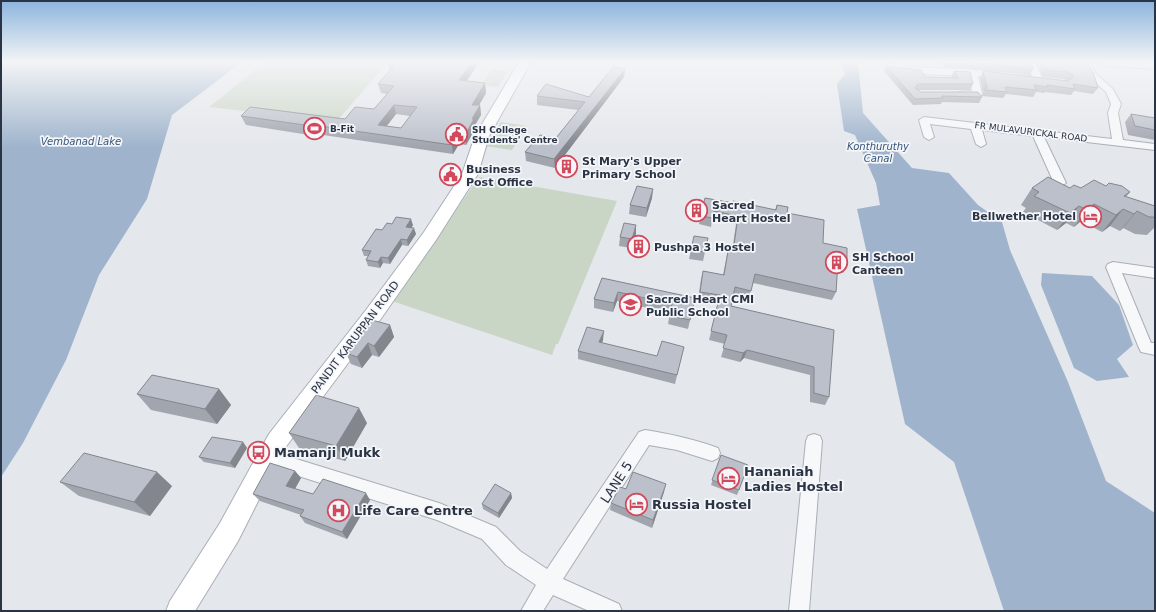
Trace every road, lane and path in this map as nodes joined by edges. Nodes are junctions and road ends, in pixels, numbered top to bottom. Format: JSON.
{"nodes":[{"id":1,"x":508,"y":91,"type":"edge"},
{"id":2,"x":976,"y":91,"type":"edge"},
{"id":3,"x":1110,"y":91,"type":"edge"},
{"id":4,"x":948,"y":94,"type":"edge"},
{"id":5,"x":964,"y":112,"type":"dead end"},
{"id":6,"x":971,"y":125,"type":"junction"},
{"id":7,"x":1037,"y":133,"type":"junction"},
{"id":8,"x":929,"y":137,"type":"dead end"},
{"id":9,"x":1118,"y":143,"type":"junction"},
{"id":10,"x":981,"y":144,"type":"dead end"},
{"id":11,"x":1153,"y":150,"type":"edge"},
{"id":12,"x":1060,"y":183,"type":"edge"},
{"id":13,"x":1155,"y":273,"type":"edge"},
{"id":14,"x":1155,"y":349,"type":"edge"},
{"id":15,"x":814,"y":441,"type":"dead end"},
{"id":16,"x":712,"y":453,"type":"dead end"},
{"id":17,"x":267,"y":458,"type":"junction"},
{"id":18,"x":550,"y":583,"type":"junction"},
{"id":19,"x":180,"y":611,"type":"edge"},
{"id":20,"x":531,"y":611,"type":"edge"},
{"id":21,"x":612,"y":611,"type":"edge"},
{"id":22,"x":799,"y":611,"type":"edge"}],
"edges":[{"from":1,"to":17,"type":"main road","name":"PANDIT KARUPPAN ROAD"},
{"from":2,"to":4,"type":"street"},
{"from":3,"to":9,"type":"street"},
{"from":5,"to":6,"type":"street"},
{"from":6,"to":7,"type":"street","name":"FR MULAVURICKAL ROAD"},
{"from":6,"to":8,"type":"street","name":"FR MULAVURICKAL ROAD"},
{"from":6,"to":10,"type":"street"},
{"from":7,"to":9,"type":"street","name":"FR MULAVURICKAL ROAD"},
{"from":7,"to":12,"type":"street"},
{"from":9,"to":11,"type":"street","name":"FR MULAVURICKAL ROAD"},
{"from":13,"to":14,"type":"street"},
{"from":15,"to":22,"type":"street"},
{"from":16,"to":18,"type":"street","name":"LANE 5"},
{"from":17,"to":18,"type":"street"},
{"from":17,"to":19,"type":"main road","name":"PANDIT KARUPPAN ROAD"},
{"from":18,"to":20,"type":"street"},
{"from":18,"to":21,"type":"street"}]}
